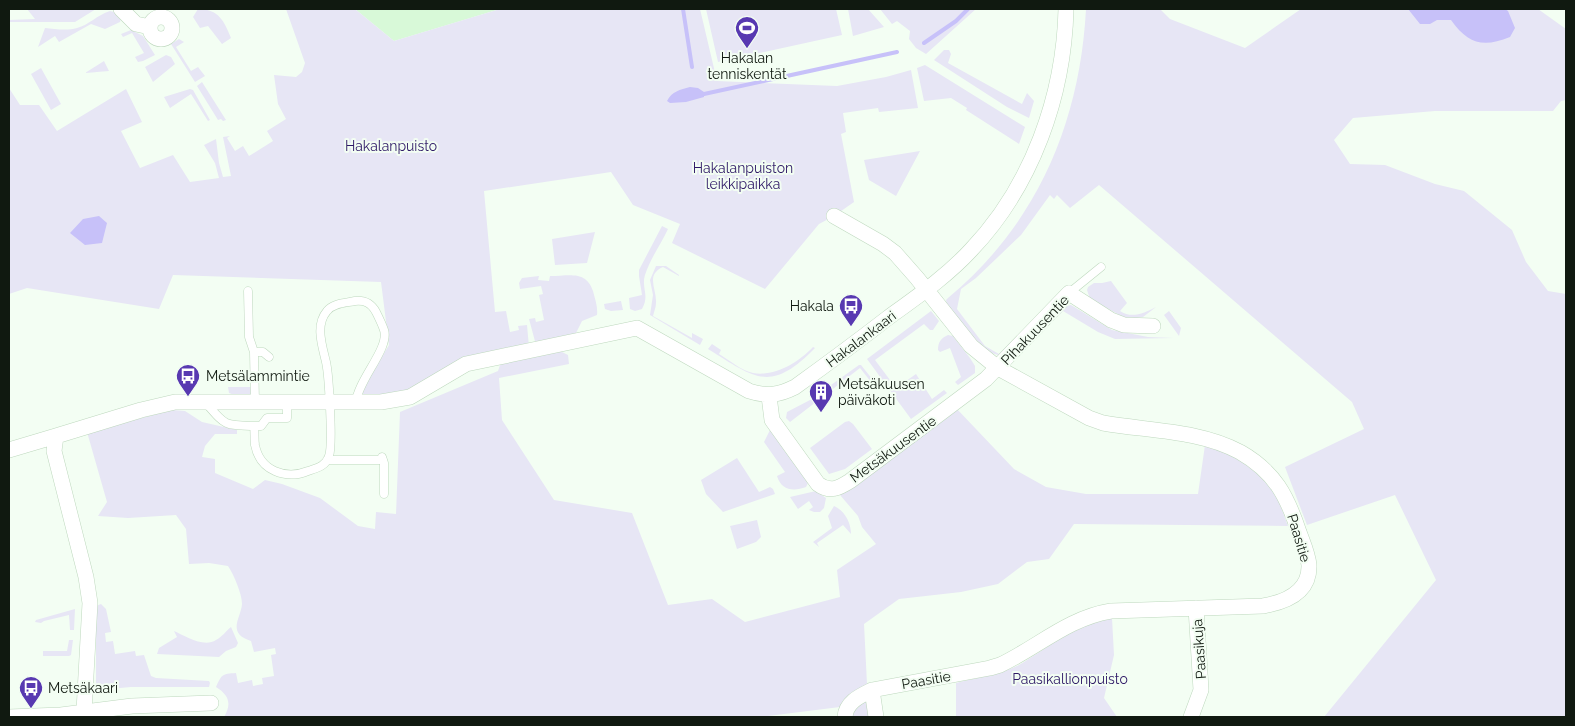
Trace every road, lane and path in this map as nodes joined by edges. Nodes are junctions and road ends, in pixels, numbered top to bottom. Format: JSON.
{"nodes":[{"id":1,"x":120,"y":9,"type":"edge"},
{"id":2,"x":1066,"y":9,"type":"edge"},
{"id":3,"x":150,"y":27,"type":"dead end"},
{"id":4,"x":834,"y":216,"type":"dead end"},
{"id":5,"x":1101,"y":267,"type":"dead end"},
{"id":6,"x":926,"y":290,"type":"junction"},
{"id":7,"x":248,"y":291,"type":"dead end"},
{"id":8,"x":1069,"y":292,"type":"junction"},
{"id":9,"x":1153,"y":326,"type":"dead end"},
{"id":10,"x":254,"y":352,"type":"junction"},
{"id":11,"x":269,"y":358,"type":"dead end"},
{"id":12,"x":998,"y":368,"type":"junction"},
{"id":13,"x":769,"y":396,"type":"junction"},
{"id":14,"x":205,"y":402,"type":"junction"},
{"id":15,"x":287,"y":402,"type":"junction"},
{"id":16,"x":329,"y":402,"type":"junction"},
{"id":17,"x":356,"y":402,"type":"junction"},
{"id":18,"x":255,"y":403,"type":"junction"},
{"id":19,"x":254,"y":426,"type":"junction"},
{"id":20,"x":56,"y":436,"type":"junction"},
{"id":21,"x":9,"y":450,"type":"edge"},
{"id":22,"x":327,"y":460,"type":"junction"},
{"id":23,"x":384,"y":494,"type":"dead end"},
{"id":24,"x":1196,"y":608,"type":"junction"},
{"id":25,"x":872,"y":690,"type":"junction"},
{"id":26,"x":211,"y":703,"type":"dead end"},
{"id":27,"x":184,"y":710,"type":"edge"},
{"id":28,"x":84,"y":711,"type":"junction"},
{"id":29,"x":9,"y":717,"type":"edge"},
{"id":30,"x":845,"y":717,"type":"edge"},
{"id":31,"x":876,"y":717,"type":"edge"},
{"id":32,"x":1191,"y":717,"type":"edge"}],
"edges":[{"from":1,"to":3,"type":"street"},
{"from":2,"to":6,"type":"street","name":"Hakalankaari"},
{"from":4,"to":6,"type":"street","name":"Paasitie"},
{"from":5,"to":8,"type":"lane"},
{"from":6,"to":12,"type":"street","name":"Paasitie"},
{"from":6,"to":13,"type":"street","name":"Hakalankaari"},
{"from":7,"to":10,"type":"lane"},
{"from":8,"to":9,"type":"street","name":"Pihakuusentie"},
{"from":8,"to":12,"type":"street","name":"Pihakuusentie"},
{"from":10,"to":11,"type":"lane"},
{"from":10,"to":18,"type":"lane"},
{"from":12,"to":13,"type":"street","name":"Metsäkuusentie"},
{"from":12,"to":24,"type":"street","name":"Paasitie"},
{"from":13,"to":17,"type":"street"},
{"from":14,"to":18,"type":"street"},
{"from":14,"to":19,"type":"lane"},
{"from":14,"to":20,"type":"street"},
{"from":15,"to":16,"type":"street"},
{"from":15,"to":18,"type":"street"},
{"from":15,"to":19,"type":"lane"},
{"from":16,"to":17,"type":"street"},
{"from":16,"to":17,"type":"lane"},
{"from":16,"to":22,"type":"lane"},
{"from":19,"to":22,"type":"lane"},
{"from":20,"to":21,"type":"street"},
{"from":20,"to":28,"type":"street"},
{"from":22,"to":23,"type":"lane"},
{"from":24,"to":25,"type":"street","name":"Paasitie"},
{"from":24,"to":32,"type":"street","name":"Paasikuja"},
{"from":25,"to":30,"type":"street","name":"Paasitie"},
{"from":25,"to":31,"type":"street"},
{"from":26,"to":27,"type":"street"},
{"from":27,"to":28,"type":"street"},
{"from":28,"to":29,"type":"street"}]}
